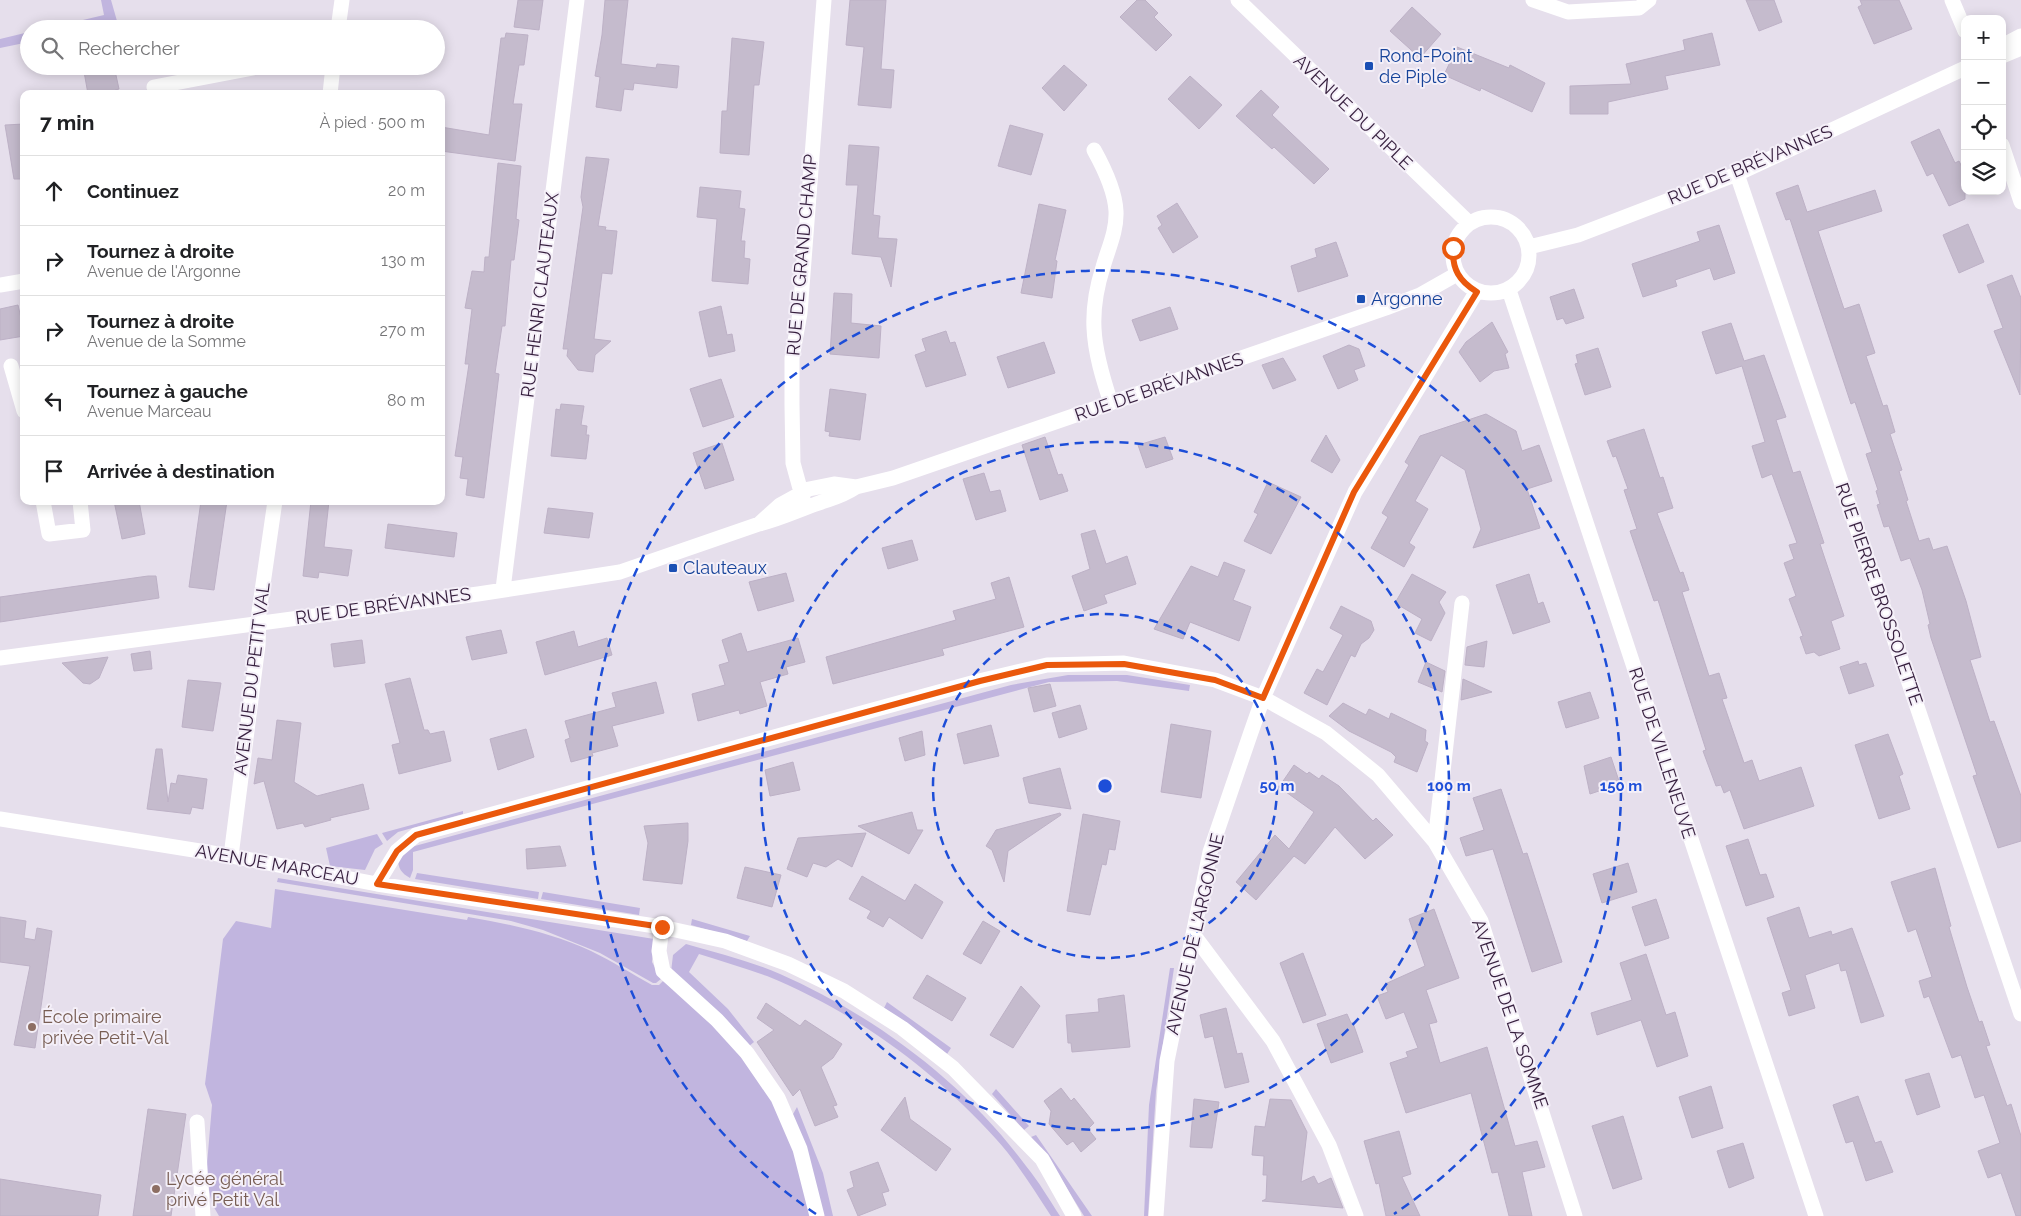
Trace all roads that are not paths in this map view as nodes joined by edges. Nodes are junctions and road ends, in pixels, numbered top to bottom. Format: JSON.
{"nodes":[{"id":1,"x":342,"y":0,"type":"edge"},
{"id":2,"x":577,"y":0,"type":"edge"},
{"id":3,"x":824,"y":0,"type":"edge"},
{"id":4,"x":1238,"y":0,"type":"edge"},
{"id":5,"x":1533,"y":0,"type":"edge"},
{"id":6,"x":1650,"y":0,"type":"edge"},
{"id":7,"x":1952,"y":0,"type":"edge"},
{"id":8,"x":339,"y":20,"type":"edge"},
{"id":9,"x":1961,"y":21,"type":"edge"},
{"id":10,"x":2021,"y":36,"type":"edge"},
{"id":11,"x":2006,"y":44,"type":"edge"},
{"id":12,"x":2021,"y":48,"type":"edge"},
{"id":13,"x":2006,"y":54,"type":"edge"},
{"id":14,"x":1961,"y":70,"type":"edge"},
{"id":15,"x":216,"y":75,"type":"edge"},
{"id":16,"x":332,"y":75,"type":"edge"},
{"id":17,"x":154,"y":87,"type":"dead end"},
{"id":18,"x":330,"y":90,"type":"edge"},
{"id":19,"x":1094,"y":150,"type":"dead end"},
{"id":20,"x":2004,"y":150,"type":"edge"},
{"id":21,"x":1737,"y":174,"type":"junction"},
{"id":22,"x":2021,"y":202,"type":"edge"},
{"id":23,"x":1469,"y":224,"type":"junction"},
{"id":24,"x":1529,"y":247,"type":"junction"},
{"id":25,"x":1457,"y":274,"type":"junction"},
{"id":26,"x":20,"y":282,"type":"edge"},
{"id":27,"x":0,"y":285,"type":"edge"},
{"id":28,"x":1509,"y":290,"type":"junction"},
{"id":29,"x":1477,"y":292,"type":"junction"},
{"id":30,"x":11,"y":366,"type":"dead end"},
{"id":31,"x":20,"y":397,"type":"edge"},
{"id":32,"x":1111,"y":403,"type":"junction"},
{"id":33,"x":803,"y":501,"type":"junction"},
{"id":34,"x":44,"y":505,"type":"edge"},
{"id":35,"x":80,"y":505,"type":"edge"},
{"id":36,"x":274,"y":505,"type":"edge"},
{"id":37,"x":503,"y":589,"type":"junction"},
{"id":38,"x":1462,"y":603,"type":"dead end"},
{"id":39,"x":259,"y":623,"type":"junction"},
{"id":40,"x":0,"y":658,"type":"edge"},
{"id":41,"x":1263,"y":698,"type":"junction"},
{"id":42,"x":0,"y":819,"type":"edge"},
{"id":43,"x":1435,"y":842,"type":"junction"},
{"id":44,"x":231,"y":856,"type":"junction"},
{"id":45,"x":377,"y":884,"type":"junction"},
{"id":46,"x":662,"y":927,"type":"junction"},
{"id":47,"x":1193,"y":934,"type":"junction"},
{"id":48,"x":2021,"y":1014,"type":"edge"},
{"id":49,"x":197,"y":1122,"type":"dead end"},
{"id":50,"x":203,"y":1216,"type":"edge"},
{"id":51,"x":817,"y":1216,"type":"edge"},
{"id":52,"x":1074,"y":1216,"type":"edge"},
{"id":53,"x":1156,"y":1216,"type":"edge"},
{"id":54,"x":1356,"y":1216,"type":"edge"},
{"id":55,"x":1575,"y":1216,"type":"edge"},
{"id":56,"x":1816,"y":1216,"type":"edge"}],
"edges":[{"from":1,"to":8,"type":"street"},
{"from":2,"to":37,"type":"street","name":"RUE HENRI CLAUTEAUX"},
{"from":3,"to":33,"type":"street","name":"RUE DE GRAND CHAMP"},
{"from":4,"to":23,"type":"street","name":"AVENUE DU PIPLE"},
{"from":5,"to":6,"type":"street"},
{"from":7,"to":9,"type":"street"},
{"from":10,"to":11,"type":"street"},
{"from":12,"to":13,"type":"street"},
{"from":14,"to":21,"type":"street","name":"RUE DE BRÉVANNES"},
{"from":15,"to":17,"type":"street"},
{"from":16,"to":18,"type":"street"},
{"from":19,"to":32,"type":"street"},
{"from":20,"to":22,"type":"street"},
{"from":21,"to":24,"type":"street","name":"RUE DE BRÉVANNES"},
{"from":21,"to":48,"type":"street","name":"RUE PIERRE BROSSOLETTE"},
{"from":23,"to":24,"type":"street"},
{"from":23,"to":25,"type":"street"},
{"from":24,"to":28,"type":"street"},
{"from":25,"to":29,"type":"street"},
{"from":25,"to":32,"type":"street","name":"RUE DE BRÉVANNES"},
{"from":26,"to":27,"type":"street"},
{"from":28,"to":29,"type":"street"},
{"from":28,"to":56,"type":"street","name":"RUE DE VILLENEUVE"},
{"from":29,"to":41,"type":"street","name":"AVENUE DE L'ARGONNE"},
{"from":30,"to":31,"type":"street"},
{"from":32,"to":33,"type":"street","name":"RUE DE BRÉVANNES"},
{"from":33,"to":37,"type":"street","name":"RUE DE BRÉVANNES"},
{"from":34,"to":35,"type":"street"},
{"from":36,"to":39,"type":"street","name":"AVENUE DU PETIT VAL"},
{"from":37,"to":39,"type":"street","name":"RUE DE BRÉVANNES"},
{"from":38,"to":43,"type":"street"},
{"from":39,"to":40,"type":"street","name":"RUE DE BRÉVANNES"},
{"from":39,"to":44,"type":"street","name":"AVENUE DU PETIT VAL"},
{"from":41,"to":43,"type":"street","name":"AVENUE DE LA SOMME"},
{"from":41,"to":45,"type":"street","name":"AVENUE DE LA SOMME"},
{"from":41,"to":47,"type":"street","name":"AVENUE DE L'ARGONNE"},
{"from":42,"to":44,"type":"street","name":"AVENUE MARCEAU"},
{"from":43,"to":55,"type":"street","name":"AVENUE DE LA SOMME"},
{"from":44,"to":45,"type":"street","name":"AVENUE MARCEAU"},
{"from":45,"to":46,"type":"street","name":"AVENUE MARCEAU"},
{"from":46,"to":51,"type":"street"},
{"from":46,"to":52,"type":"street","name":"AVENUE MARCEAU"},
{"from":47,"to":53,"type":"street","name":"AVENUE DE L'ARGONNE"},
{"from":47,"to":54,"type":"street"},
{"from":49,"to":50,"type":"street"}]}
